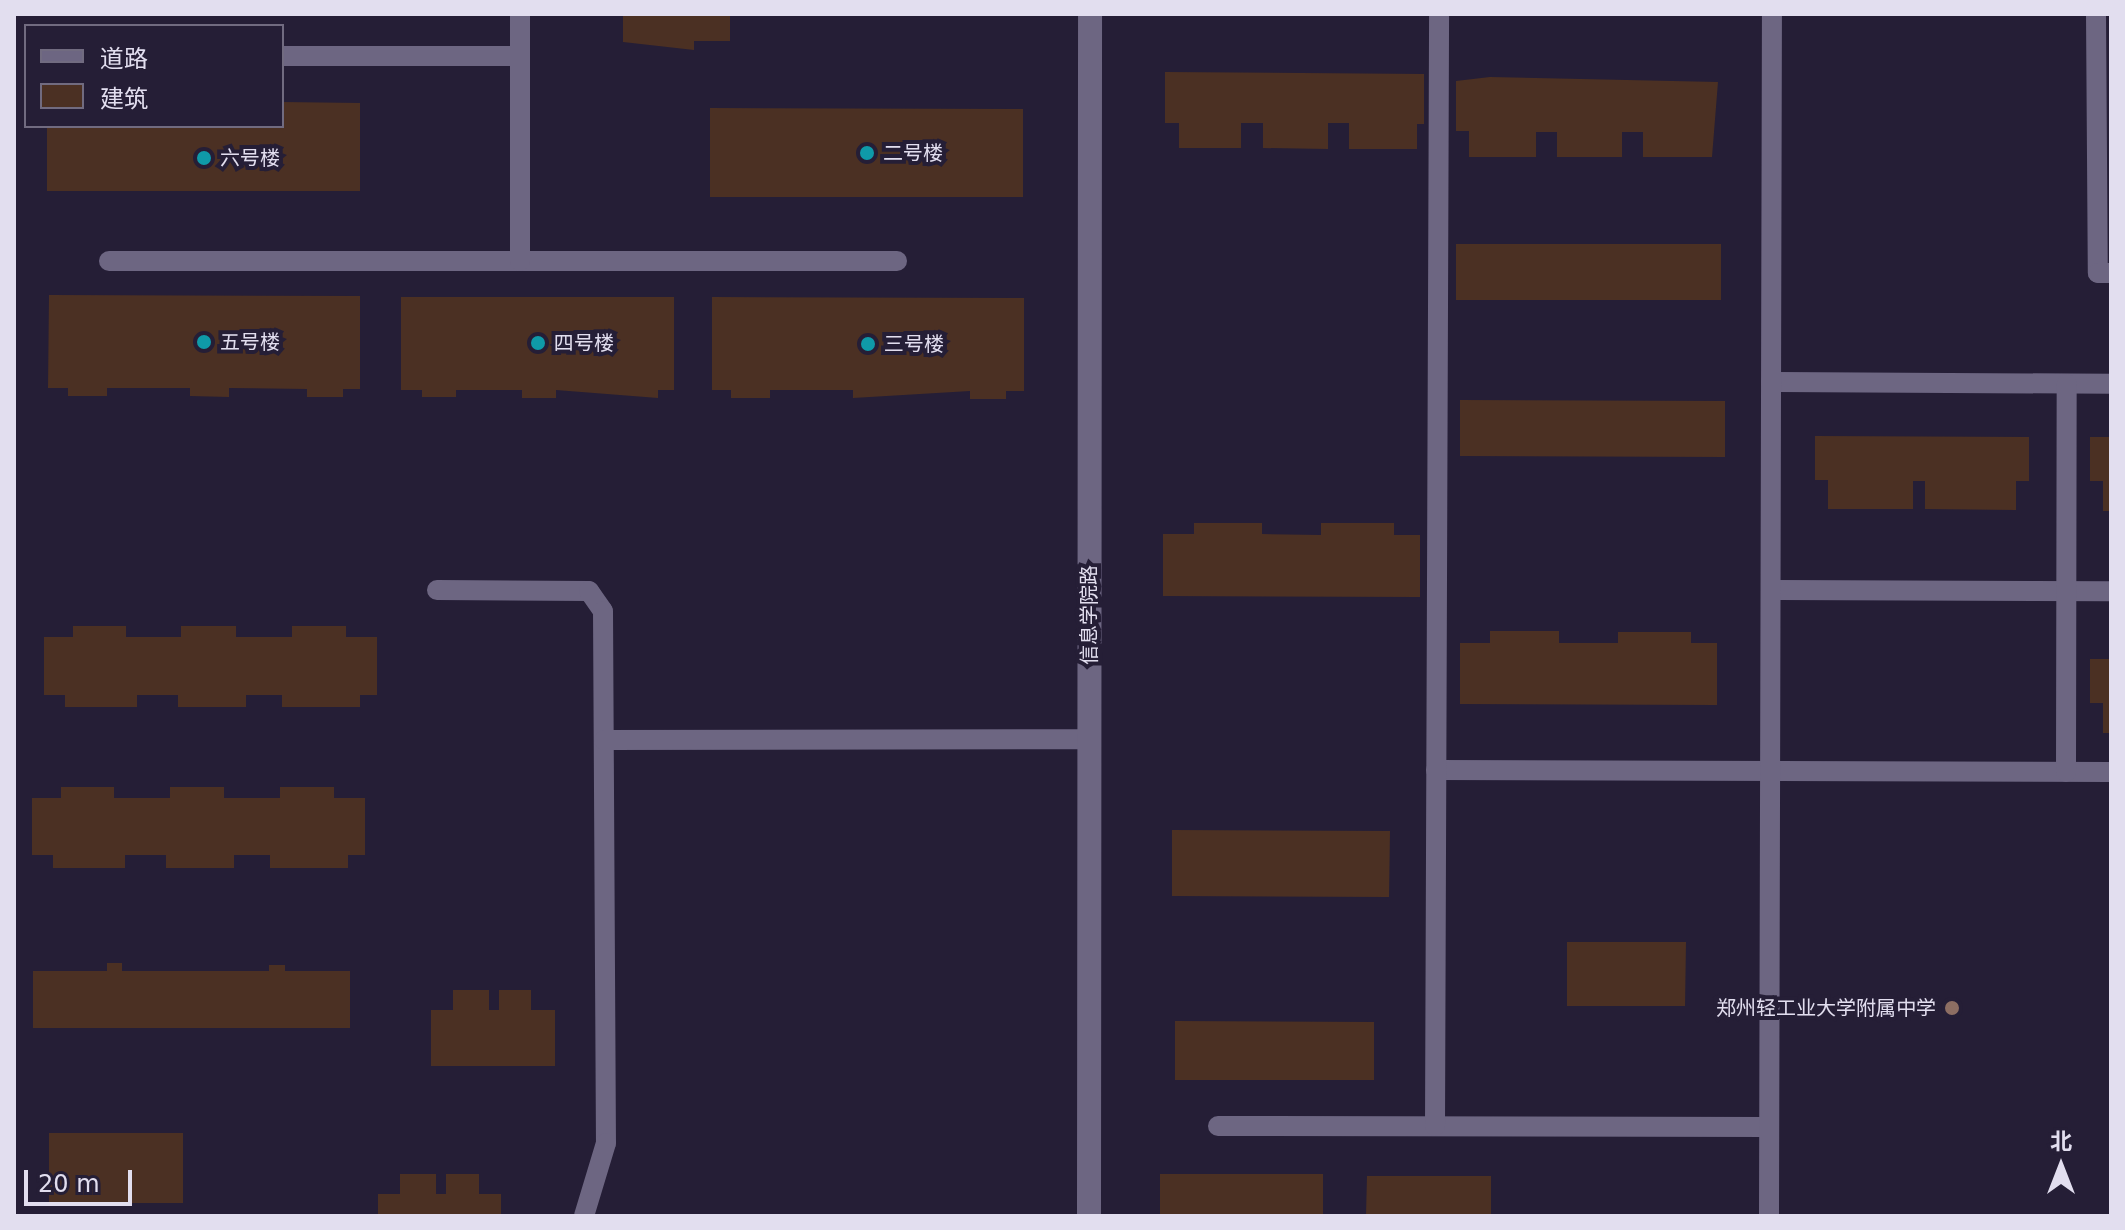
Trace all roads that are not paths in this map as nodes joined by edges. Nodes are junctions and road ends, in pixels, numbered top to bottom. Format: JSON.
{"nodes":[{"id":1,"x":520,"y":14,"type":"edge"},
{"id":2,"x":1090,"y":14,"type":"edge"},
{"id":3,"x":1439,"y":14,"type":"edge"},
{"id":4,"x":1772,"y":14,"type":"edge"},
{"id":5,"x":2096,"y":14,"type":"edge"},
{"id":6,"x":284,"y":56,"type":"edge"},
{"id":7,"x":520,"y":56,"type":"junction"},
{"id":8,"x":2104,"y":82,"type":"edge"},
{"id":9,"x":109,"y":261,"type":"dead end"},
{"id":10,"x":520,"y":261,"type":"junction"},
{"id":11,"x":897,"y":261,"type":"dead end"},
{"id":12,"x":2111,"y":273,"type":"edge"},
{"id":13,"x":1771,"y":382,"type":"junction"},
{"id":14,"x":2067,"y":384,"type":"junction"},
{"id":15,"x":2111,"y":384,"type":"edge"},
{"id":16,"x":437,"y":590,"type":"dead end"},
{"id":17,"x":1771,"y":590,"type":"junction"},
{"id":18,"x":2066,"y":591,"type":"junction"},
{"id":19,"x":2111,"y":591,"type":"edge"},
{"id":20,"x":1089,"y":739,"type":"junction"},
{"id":21,"x":604,"y":740,"type":"junction"},
{"id":22,"x":1436,"y":770,"type":"junction"},
{"id":23,"x":1770,"y":771,"type":"junction"},
{"id":24,"x":2066,"y":772,"type":"junction"},
{"id":25,"x":2111,"y":772,"type":"edge"},
{"id":26,"x":1218,"y":1126,"type":"dead end"},
{"id":27,"x":1435,"y":1126,"type":"junction"},
{"id":28,"x":1769,"y":1127,"type":"junction"},
{"id":29,"x":584,"y":1216,"type":"edge"},
{"id":30,"x":1089,"y":1216,"type":"edge"},
{"id":31,"x":1769,"y":1216,"type":"edge"}],
"edges":[{"from":1,"to":7,"type":"lane"},
{"from":2,"to":20,"type":"street","name":"信息学院路"},
{"from":3,"to":22,"type":"lane"},
{"from":4,"to":13,"type":"lane"},
{"from":5,"to":8,"type":"lane"},
{"from":6,"to":7,"type":"lane"},
{"from":7,"to":10,"type":"lane"},
{"from":8,"to":12,"type":"lane"},
{"from":9,"to":10,"type":"lane"},
{"from":10,"to":11,"type":"lane"},
{"from":13,"to":14,"type":"lane"},
{"from":13,"to":17,"type":"lane"},
{"from":14,"to":15,"type":"lane"},
{"from":14,"to":18,"type":"lane"},
{"from":16,"to":21,"type":"lane"},
{"from":17,"to":18,"type":"lane"},
{"from":17,"to":23,"type":"lane"},
{"from":18,"to":19,"type":"lane"},
{"from":18,"to":24,"type":"lane"},
{"from":20,"to":21,"type":"lane"},
{"from":20,"to":30,"type":"street","name":"信息学院路"},
{"from":21,"to":29,"type":"lane"},
{"from":22,"to":23,"type":"lane"},
{"from":22,"to":27,"type":"lane"},
{"from":23,"to":24,"type":"lane"},
{"from":23,"to":28,"type":"lane"},
{"from":24,"to":25,"type":"lane"},
{"from":26,"to":27,"type":"lane"},
{"from":27,"to":28,"type":"lane"},
{"from":28,"to":31,"type":"lane"}]}
